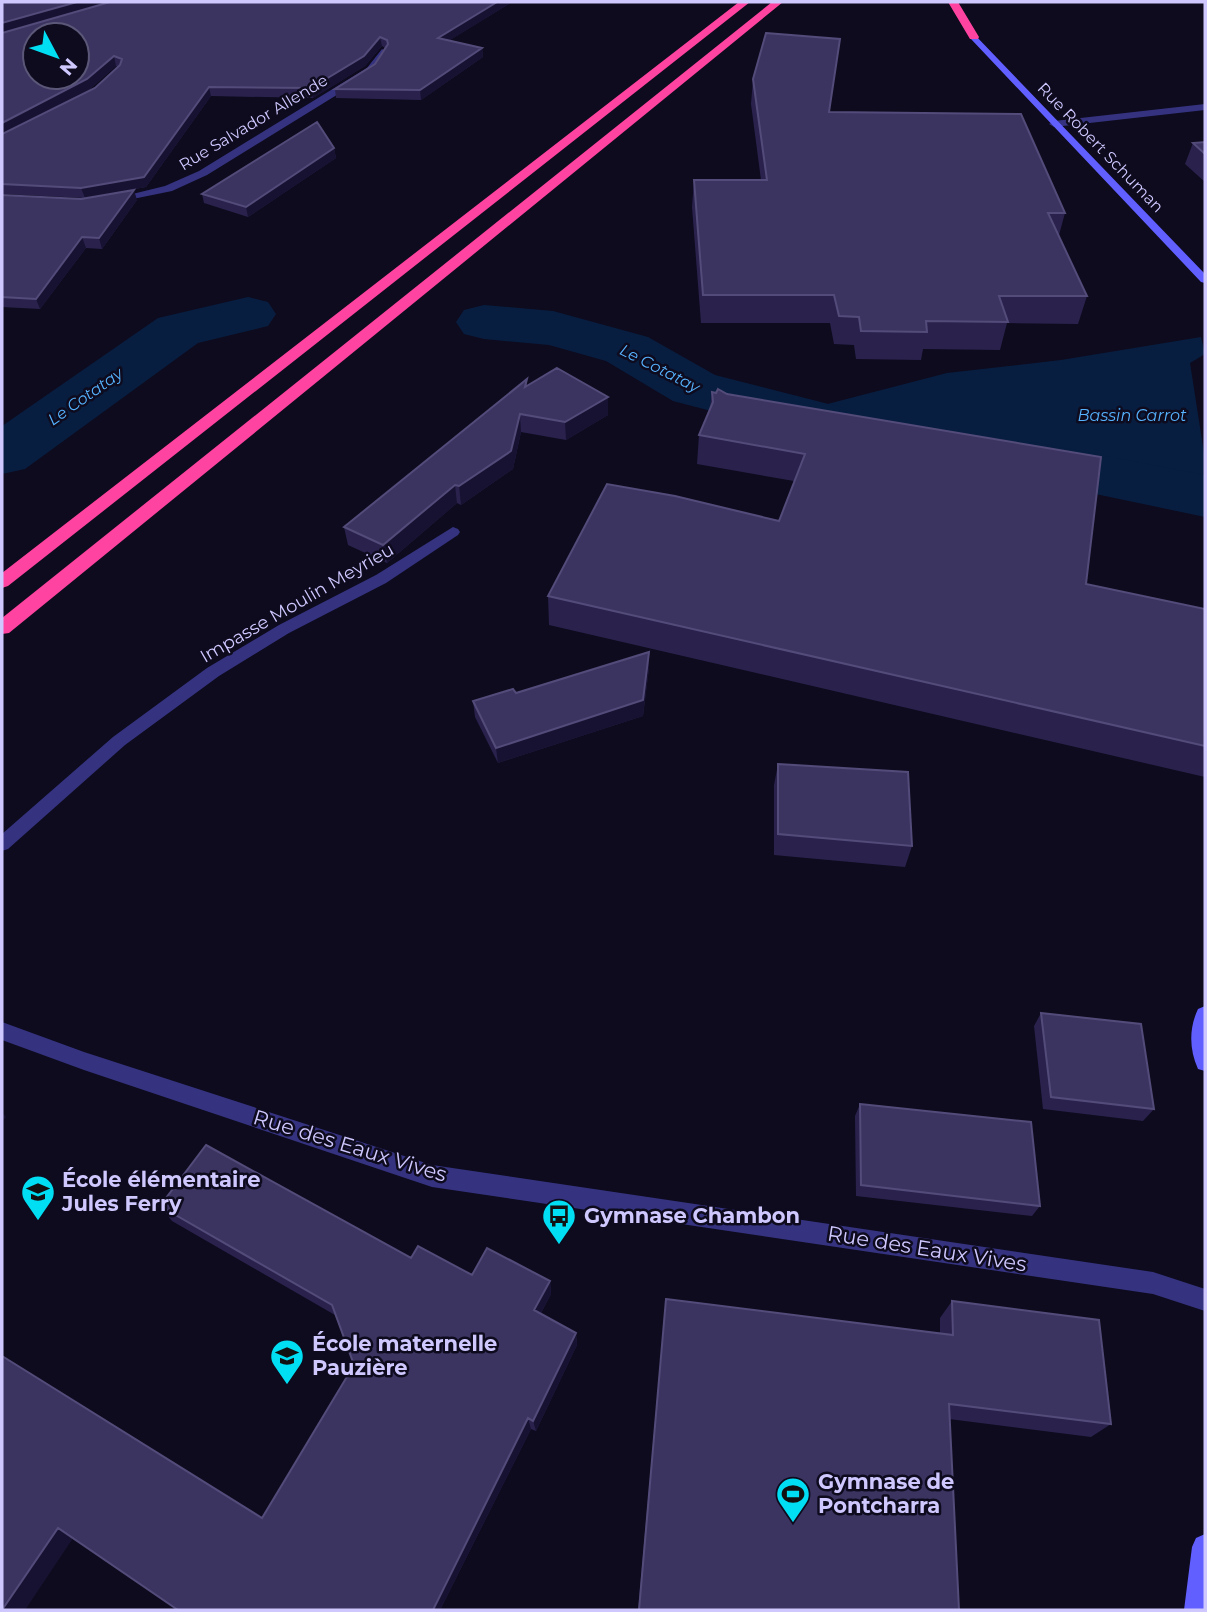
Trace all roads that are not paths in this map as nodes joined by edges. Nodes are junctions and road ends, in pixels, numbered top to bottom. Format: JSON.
{"nodes":[{"id":1,"x":745,"y":2,"type":"edge"},
{"id":2,"x":778,"y":2,"type":"edge"},
{"id":3,"x":953,"y":2,"type":"edge"},
{"id":4,"x":974,"y":37,"type":"joint"},
{"id":5,"x":382,"y":52,"type":"edge"},
{"id":6,"x":1205,"y":107,"type":"edge"},
{"id":7,"x":1054,"y":124,"type":"junction"},
{"id":8,"x":96,"y":203,"type":"edge"},
{"id":9,"x":1205,"y":280,"type":"edge"},
{"id":10,"x":453,"y":532,"type":"dead end"},
{"id":11,"x":2,"y":582,"type":"edge"},
{"id":12,"x":2,"y":628,"type":"edge"},
{"id":13,"x":2,"y":844,"type":"edge"},
{"id":14,"x":1205,"y":1015,"type":"edge"},
{"id":15,"x":2,"y":1031,"type":"edge"},
{"id":16,"x":1205,"y":1062,"type":"edge"},
{"id":17,"x":1205,"y":1300,"type":"edge"},
{"id":18,"x":1205,"y":1547,"type":"edge"},
{"id":19,"x":1197,"y":1610,"type":"edge"}],
"edges":[{"from":1,"to":11,"type":"highway"},
{"from":2,"to":12,"type":"highway"},
{"from":3,"to":4,"type":"highway"},
{"from":4,"to":7,"type":"main road","name":"Rue Robert Schuman"},
{"from":5,"to":8,"type":"street","name":"Rue Salvador Allende"},
{"from":6,"to":7,"type":"street"},
{"from":7,"to":9,"type":"main road","name":"Rue Robert Schuman"},
{"from":10,"to":13,"type":"street","name":"Impasse Moulin Meyrieu"},
{"from":14,"to":16,"type":"main road"},
{"from":15,"to":17,"type":"street","name":"Rue des Eaux Vives"},
{"from":18,"to":19,"type":"main road"}]}
